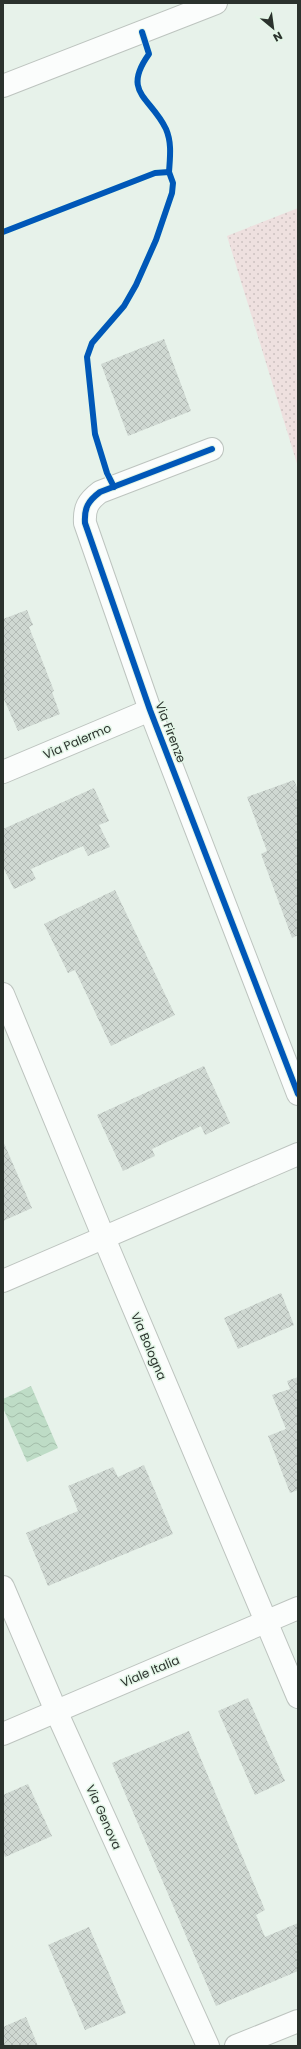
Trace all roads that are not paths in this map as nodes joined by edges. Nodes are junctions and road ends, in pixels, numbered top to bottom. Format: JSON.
{"nodes":[{"id":1,"x":216,"y":3,"type":"edge"},
{"id":2,"x":3,"y":86,"type":"edge"},
{"id":3,"x":212,"y":449,"type":"dead end"},
{"id":4,"x":150,"y":710,"type":"junction"},
{"id":5,"x":3,"y":772,"type":"edge"},
{"id":6,"x":3,"y":994,"type":"edge"},
{"id":7,"x":298,"y":1094,"type":"edge"},
{"id":8,"x":298,"y":1154,"type":"edge"},
{"id":9,"x":104,"y":1238,"type":"junction"},
{"id":10,"x":3,"y":1281,"type":"edge"},
{"id":11,"x":3,"y":1587,"type":"edge"},
{"id":12,"x":298,"y":1608,"type":"edge"},
{"id":13,"x":266,"y":1621,"type":"junction"},
{"id":14,"x":298,"y":1697,"type":"edge"},
{"id":15,"x":56,"y":1711,"type":"junction"},
{"id":16,"x":3,"y":1734,"type":"edge"},
{"id":17,"x":298,"y":2021,"type":"edge"},
{"id":18,"x":208,"y":2046,"type":"edge"},
{"id":19,"x":236,"y":2046,"type":"edge"}],
"edges":[{"from":1,"to":2,"type":"street"},
{"from":3,"to":4,"type":"street","name":"Via Firenze"},
{"from":4,"to":5,"type":"street","name":"Via Palermo"},
{"from":4,"to":7,"type":"street","name":"Via Firenze"},
{"from":6,"to":9,"type":"street","name":"Via Bologna"},
{"from":8,"to":9,"type":"street"},
{"from":9,"to":10,"type":"street"},
{"from":9,"to":13,"type":"street","name":"Via Bologna"},
{"from":11,"to":15,"type":"street","name":"Via Genova"},
{"from":12,"to":13,"type":"street","name":"Viale Italia"},
{"from":13,"to":14,"type":"street","name":"Via Bologna"},
{"from":13,"to":15,"type":"street","name":"Viale Italia"},
{"from":15,"to":16,"type":"street","name":"Viale Italia"},
{"from":15,"to":18,"type":"street","name":"Via Genova"},
{"from":17,"to":19,"type":"street"}]}
